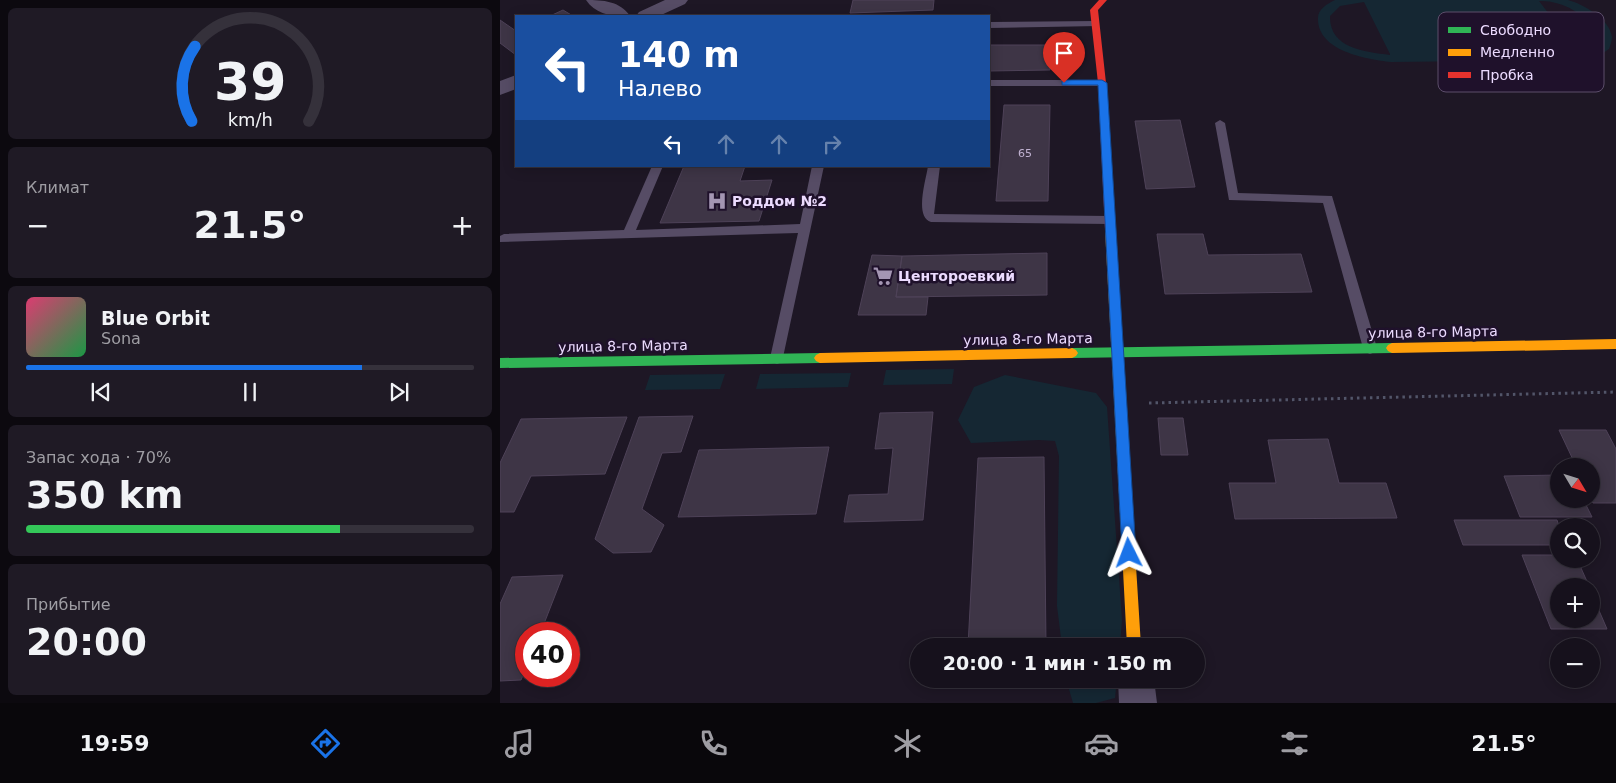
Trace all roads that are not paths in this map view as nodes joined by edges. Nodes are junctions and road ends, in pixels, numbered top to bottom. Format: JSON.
{"nodes":[{"id":1,"x":595,"y":0,"type":"edge"},
{"id":2,"x":678,"y":0,"type":"edge"},
{"id":3,"x":1103,"y":0,"type":"edge"},
{"id":4,"x":619,"y":15,"type":"edge"},
{"id":5,"x":647,"y":15,"type":"edge"},
{"id":6,"x":1096,"y":24,"type":"junction"},
{"id":7,"x":990,"y":25,"type":"edge"},
{"id":8,"x":515,"y":82,"type":"edge"},
{"id":9,"x":990,"y":83,"type":"edge"},
{"id":10,"x":1102,"y":83,"type":"junction"},
{"id":11,"x":500,"y":89,"type":"edge"},
{"id":12,"x":1220,"y":123,"type":"dead end"},
{"id":13,"x":658,"y":167,"type":"edge"},
{"id":14,"x":818,"y":167,"type":"edge"},
{"id":15,"x":934,"y":167,"type":"edge"},
{"id":16,"x":1110,"y":220,"type":"junction"},
{"id":17,"x":805,"y":228,"type":"junction"},
{"id":18,"x":628,"y":234,"type":"junction"},
{"id":19,"x":504,"y":239,"type":"dead end"},
{"id":20,"x":1616,"y":344,"type":"edge"},
{"id":21,"x":1370,"y":348,"type":"junction"},
{"id":22,"x":1118,"y":352,"type":"junction"},
{"id":23,"x":777,"y":358,"type":"junction"},
{"id":24,"x":500,"y":363,"type":"edge"},
{"id":25,"x":1134,"y":638,"type":"edge"},
{"id":26,"x":1137,"y":688,"type":"edge"},
{"id":27,"x":1138,"y":703,"type":"edge"}],
"edges":[{"from":1,"to":4,"type":"street"},
{"from":2,"to":5,"type":"street"},
{"from":3,"to":6,"type":"street"},
{"from":6,"to":7,"type":"lane"},
{"from":6,"to":10,"type":"street"},
{"from":8,"to":11,"type":"street"},
{"from":9,"to":10,"type":"lane"},
{"from":10,"to":16,"type":"street"},
{"from":12,"to":21,"type":"lane"},
{"from":13,"to":18,"type":"lane"},
{"from":14,"to":17,"type":"lane"},
{"from":15,"to":16,"type":"lane"},
{"from":16,"to":22,"type":"street"},
{"from":17,"to":18,"type":"lane"},
{"from":17,"to":23,"type":"lane"},
{"from":18,"to":19,"type":"lane"},
{"from":20,"to":21,"type":"street","name":"улица 8-го Марта"},
{"from":21,"to":22,"type":"street","name":"улица 8-го Марта"},
{"from":22,"to":23,"type":"street","name":"улица 8-го Марта"},
{"from":22,"to":25,"type":"street"},
{"from":23,"to":24,"type":"street","name":"улица 8-го Марта"},
{"from":26,"to":27,"type":"street"}]}
